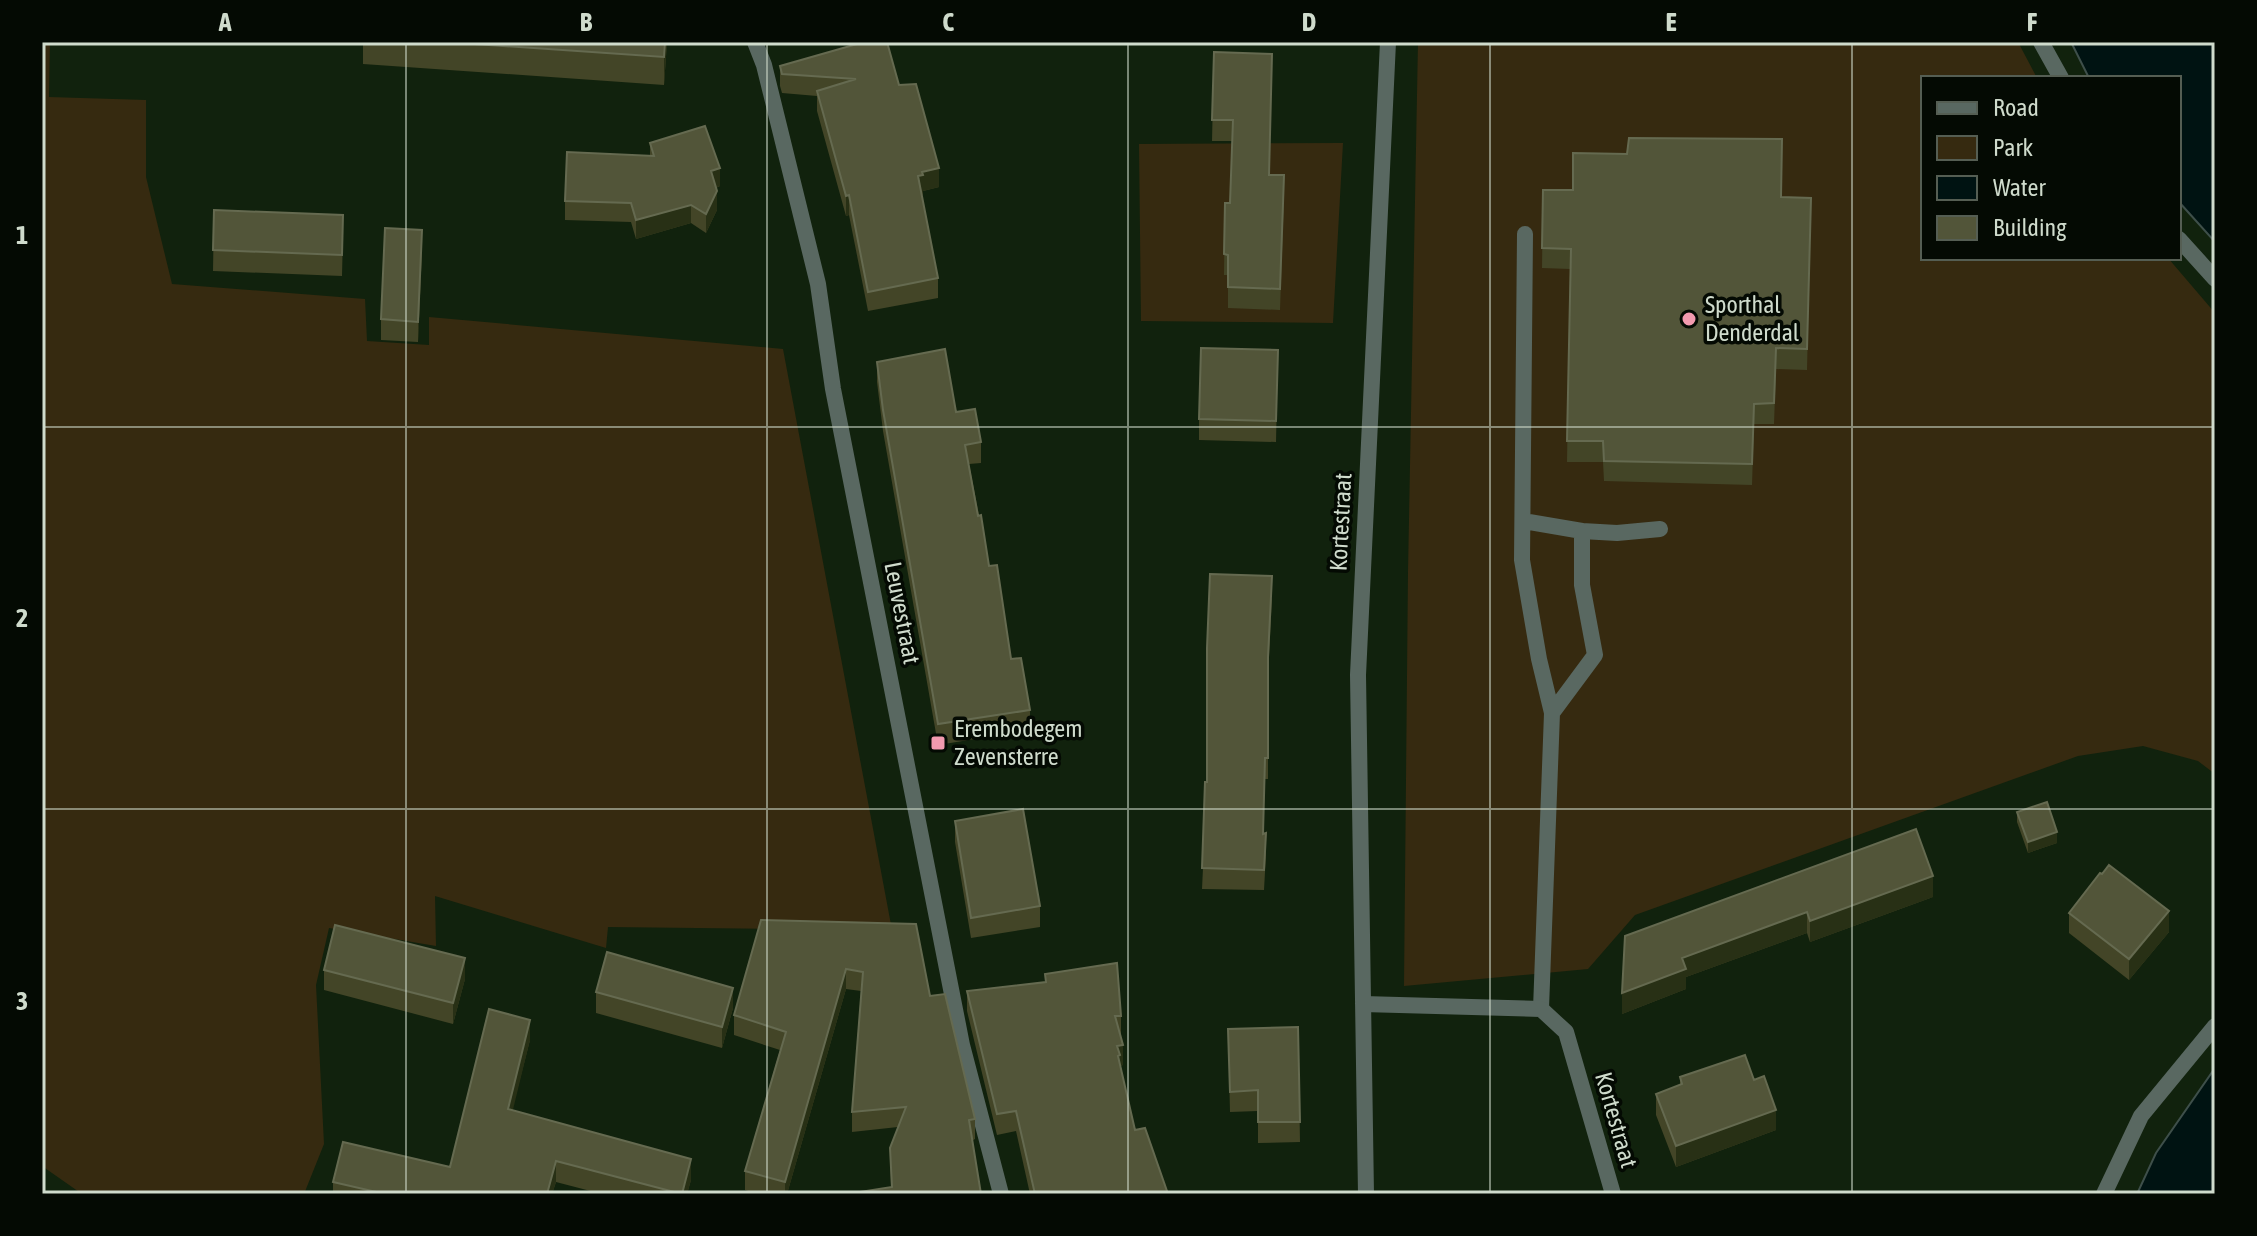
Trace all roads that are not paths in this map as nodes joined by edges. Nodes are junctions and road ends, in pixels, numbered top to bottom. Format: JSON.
{"nodes":[{"id":1,"x":755,"y":42,"type":"edge"},
{"id":2,"x":1388,"y":42,"type":"edge"},
{"id":3,"x":2041,"y":42,"type":"edge"},
{"id":4,"x":2060,"y":76,"type":"edge"},
{"id":5,"x":1525,"y":234,"type":"dead end"},
{"id":6,"x":2181,"y":241,"type":"edge"},
{"id":7,"x":2215,"y":279,"type":"edge"},
{"id":8,"x":1523,"y":521,"type":"junction"},
{"id":9,"x":1660,"y":529,"type":"dead end"},
{"id":10,"x":1582,"y":531,"type":"junction"},
{"id":11,"x":1552,"y":713,"type":"junction"},
{"id":12,"x":1363,"y":1004,"type":"junction"},
{"id":13,"x":1541,"y":1009,"type":"junction"},
{"id":14,"x":2215,"y":1026,"type":"edge"},
{"id":15,"x":1001,"y":1194,"type":"edge"},
{"id":16,"x":1366,"y":1194,"type":"edge"},
{"id":17,"x":1613,"y":1194,"type":"edge"},
{"id":18,"x":2104,"y":1194,"type":"edge"}],
"edges":[{"from":1,"to":15,"type":"street","name":"Leuvestraat"},
{"from":2,"to":12,"type":"street","name":"Kortestraat"},
{"from":3,"to":4,"type":"street"},
{"from":5,"to":8,"type":"street"},
{"from":6,"to":7,"type":"street"},
{"from":8,"to":10,"type":"street"},
{"from":8,"to":11,"type":"street"},
{"from":9,"to":10,"type":"street"},
{"from":10,"to":11,"type":"street"},
{"from":11,"to":13,"type":"street"},
{"from":12,"to":13,"type":"street"},
{"from":12,"to":16,"type":"street","name":"Kortestraat"},
{"from":13,"to":17,"type":"street","name":"Kortestraat"},
{"from":14,"to":18,"type":"street"}]}
